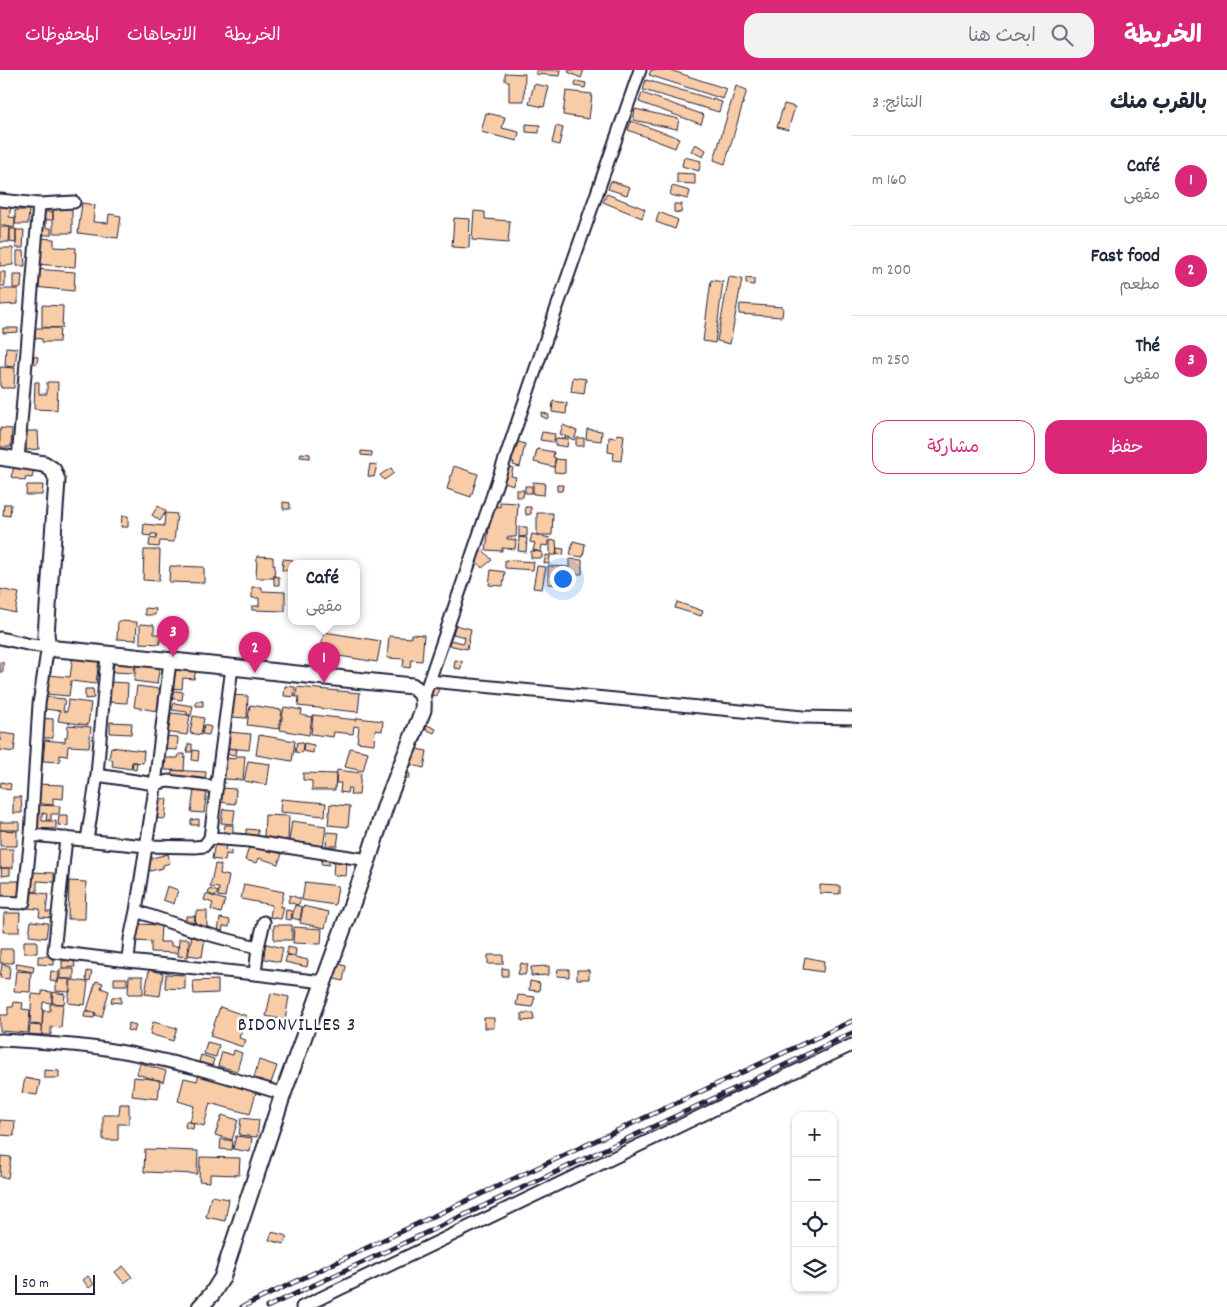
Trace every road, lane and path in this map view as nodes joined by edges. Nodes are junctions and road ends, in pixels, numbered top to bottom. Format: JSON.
{"nodes":[{"id":1,"x":640,"y":70,"type":"edge"},
{"id":2,"x":0,"y":200,"type":"edge"},
{"id":3,"x":74,"y":202,"type":"dead end"},
{"id":4,"x":38,"y":204,"type":"junction"},
{"id":5,"x":0,"y":456,"type":"edge"},
{"id":6,"x":18,"y":460,"type":"junction"},
{"id":7,"x":0,"y":638,"type":"edge"},
{"id":8,"x":48,"y":646,"type":"junction"},
{"id":9,"x":107,"y":654,"type":"junction"},
{"id":10,"x":170,"y":661,"type":"junction"},
{"id":11,"x":232,"y":667,"type":"junction"},
{"id":12,"x":430,"y":681,"type":"junction"},
{"id":13,"x":424,"y":699,"type":"junction"},
{"id":14,"x":852,"y":718,"type":"edge"},
{"id":15,"x":97,"y":775,"type":"junction"},
{"id":16,"x":155,"y":784,"type":"junction"},
{"id":17,"x":217,"y":787,"type":"junction"},
{"id":18,"x":31,"y":835,"type":"junction"},
{"id":19,"x":66,"y":838,"type":"junction"},
{"id":20,"x":210,"y":838,"type":"junction"},
{"id":21,"x":88,"y":840,"type":"junction"},
{"id":22,"x":146,"y":846,"type":"junction"},
{"id":23,"x":368,"y":860,"type":"junction"},
{"id":24,"x":0,"y":902,"type":"edge"},
{"id":25,"x":136,"y":911,"type":"junction"},
{"id":26,"x":264,"y":922,"type":"dead end"},
{"id":27,"x":258,"y":947,"type":"junction"},
{"id":28,"x":128,"y":960,"type":"junction"},
{"id":29,"x":255,"y":974,"type":"junction"},
{"id":30,"x":323,"y":982,"type":"junction"},
{"id":31,"x":0,"y":1040,"type":"edge"},
{"id":32,"x":852,"y":1045,"type":"edge"},
{"id":33,"x":283,"y":1094,"type":"junction"},
{"id":34,"x":200,"y":1307,"type":"edge"},
{"id":35,"x":302,"y":1307,"type":"edge"}],
"edges":[{"from":1,"to":12,"type":"street"},
{"from":2,"to":4,"type":"street"},
{"from":3,"to":4,"type":"street"},
{"from":4,"to":6,"type":"street"},
{"from":5,"to":6,"type":"street"},
{"from":6,"to":8,"type":"street"},
{"from":7,"to":8,"type":"street"},
{"from":8,"to":9,"type":"street"},
{"from":8,"to":18,"type":"street"},
{"from":9,"to":10,"type":"street"},
{"from":9,"to":15,"type":"street"},
{"from":10,"to":11,"type":"street"},
{"from":10,"to":16,"type":"street"},
{"from":11,"to":13,"type":"street"},
{"from":11,"to":17,"type":"street"},
{"from":12,"to":13,"type":"street"},
{"from":12,"to":14,"type":"street"},
{"from":13,"to":23,"type":"street"},
{"from":15,"to":16,"type":"street"},
{"from":15,"to":21,"type":"street"},
{"from":16,"to":17,"type":"street"},
{"from":16,"to":22,"type":"street"},
{"from":17,"to":20,"type":"street"},
{"from":18,"to":19,"type":"street"},
{"from":18,"to":24,"type":"street"},
{"from":19,"to":21,"type":"street"},
{"from":19,"to":28,"type":"street"},
{"from":20,"to":22,"type":"street"},
{"from":20,"to":23,"type":"street"},
{"from":21,"to":22,"type":"street"},
{"from":22,"to":25,"type":"street"},
{"from":23,"to":30,"type":"street"},
{"from":25,"to":27,"type":"street"},
{"from":25,"to":28,"type":"street"},
{"from":26,"to":27,"type":"street"},
{"from":27,"to":29,"type":"street"},
{"from":28,"to":29,"type":"street"},
{"from":29,"to":30,"type":"street"},
{"from":30,"to":33,"type":"street"},
{"from":31,"to":33,"type":"street"},
{"from":32,"to":35,"type":"street"},
{"from":33,"to":34,"type":"street"}]}
